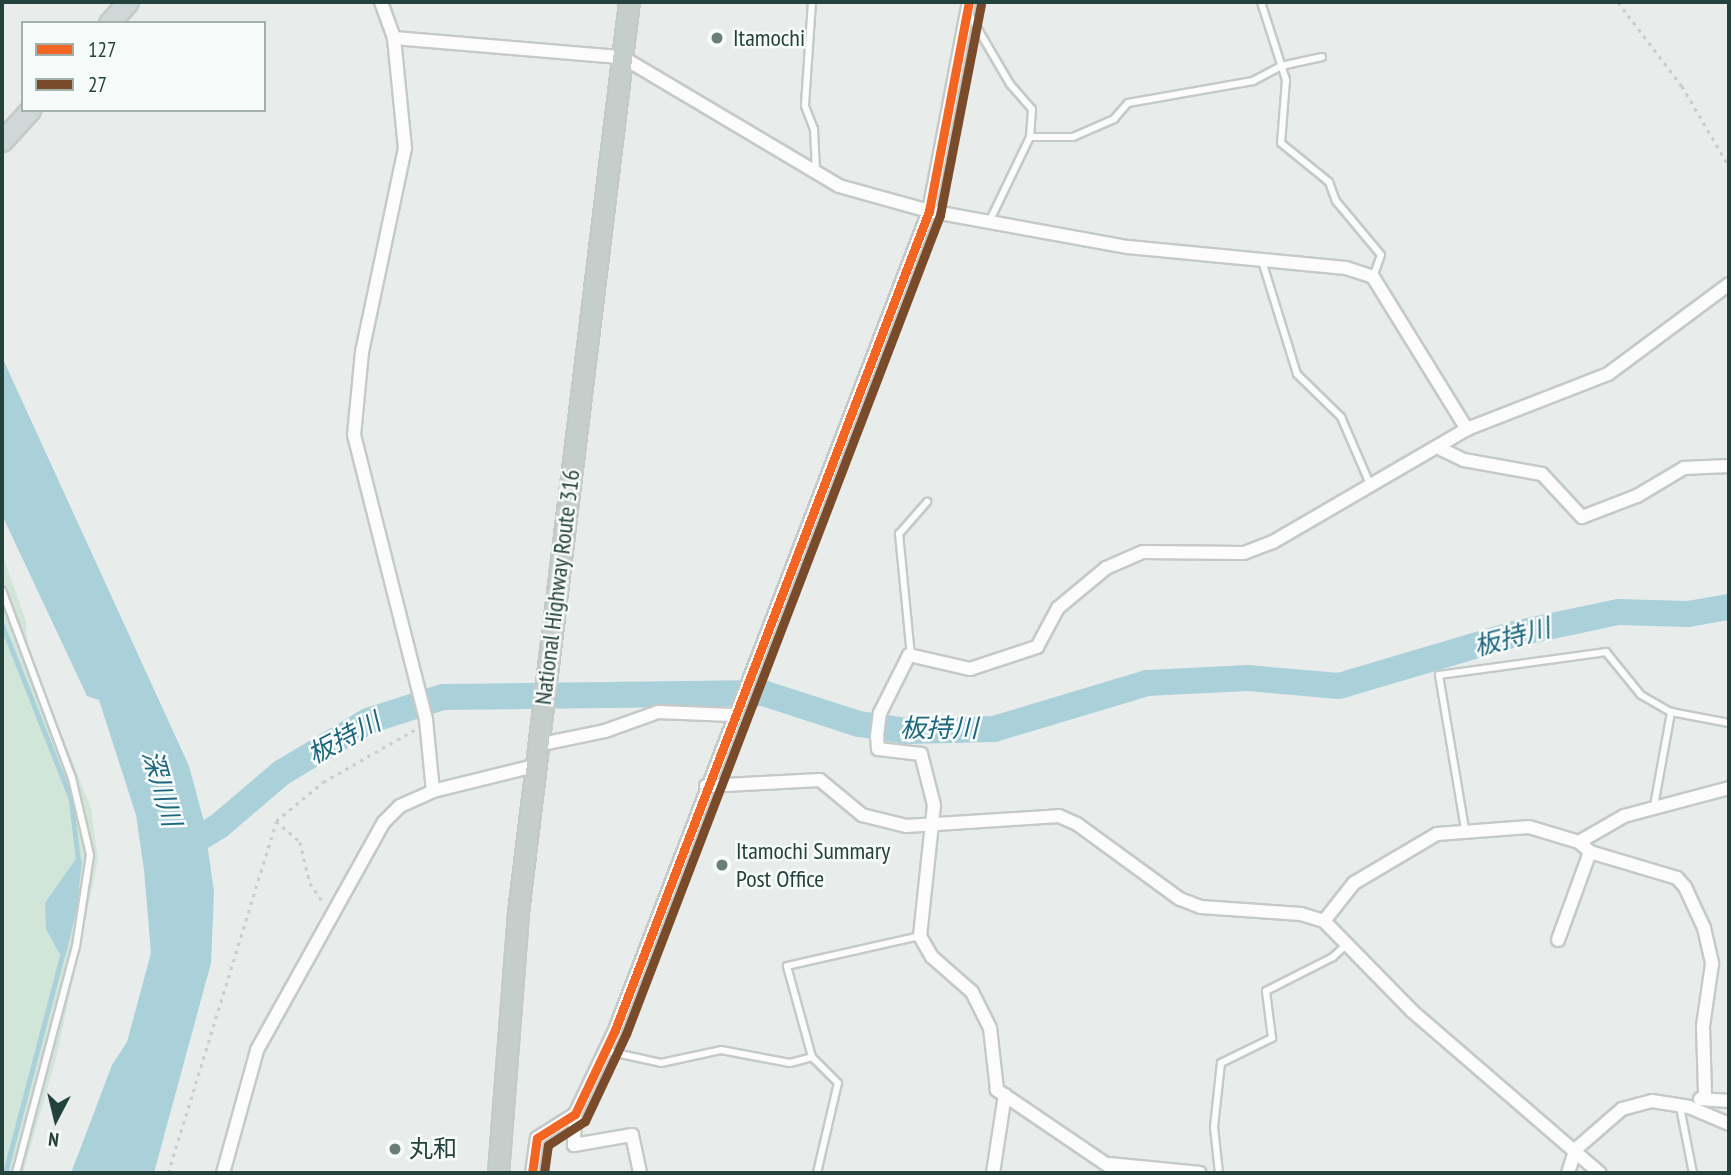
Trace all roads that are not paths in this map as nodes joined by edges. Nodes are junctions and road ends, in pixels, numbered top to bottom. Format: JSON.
{"nodes":[{"id":1,"x":128,"y":2,"type":"edge"},
{"id":2,"x":381,"y":2,"type":"edge"},
{"id":3,"x":629,"y":2,"type":"edge"},
{"id":4,"x":813,"y":2,"type":"edge"},
{"id":5,"x":1261,"y":2,"type":"edge"},
{"id":6,"x":969,"y":8,"type":"edge"},
{"id":7,"x":111,"y":21,"type":"edge"},
{"id":8,"x":394,"y":38,"type":"junction"},
{"id":9,"x":622,"y":57,"type":"junction"},
{"id":10,"x":1322,"y":57,"type":"dead end"},
{"id":11,"x":1281,"y":66,"type":"junction"},
{"id":12,"x":28,"y":112,"type":"edge"},
{"id":13,"x":1030,"y":137,"type":"junction"},
{"id":14,"x":2,"y":141,"type":"edge"},
{"id":15,"x":816,"y":172,"type":"junction"},
{"id":16,"x":929,"y":211,"type":"junction"},
{"id":17,"x":990,"y":220,"type":"junction"},
{"id":18,"x":1262,"y":261,"type":"junction"},
{"id":19,"x":1373,"y":277,"type":"junction"},
{"id":20,"x":1729,"y":284,"type":"edge"},
{"id":21,"x":1467,"y":429,"type":"junction"},
{"id":22,"x":1441,"y":449,"type":"junction"},
{"id":23,"x":1729,"y":466,"type":"edge"},
{"id":24,"x":1370,"y":484,"type":"junction"},
{"id":25,"x":927,"y":502,"type":"dead end"},
{"id":26,"x":2,"y":590,"type":"edge"},
{"id":27,"x":911,"y":656,"type":"junction"},
{"id":28,"x":735,"y":709,"type":"junction"},
{"id":29,"x":1671,"y":712,"type":"junction"},
{"id":30,"x":1729,"y":723,"type":"edge"},
{"id":31,"x":538,"y":736,"type":"junction"},
{"id":32,"x":534,"y":766,"type":"junction"},
{"id":33,"x":706,"y":786,"type":"junction"},
{"id":34,"x":1729,"y":788,"type":"edge"},
{"id":35,"x":433,"y":791,"type":"junction"},
{"id":36,"x":1654,"y":806,"type":"junction"},
{"id":37,"x":934,"y":821,"type":"junction"},
{"id":38,"x":1465,"y":829,"type":"junction"},
{"id":39,"x":1579,"y":842,"type":"junction"},
{"id":40,"x":1590,"y":852,"type":"junction"},
{"id":41,"x":1324,"y":921,"type":"junction"},
{"id":42,"x":920,"y":936,"type":"junction"},
{"id":43,"x":1558,"y":940,"type":"dead end"},
{"id":44,"x":1348,"y":943,"type":"junction"},
{"id":45,"x":607,"y":1051,"type":"junction"},
{"id":46,"x":812,"y":1057,"type":"junction"},
{"id":47,"x":1005,"y":1095,"type":"junction"},
{"id":48,"x":1704,"y":1095,"type":"junction"},
{"id":49,"x":1729,"y":1101,"type":"edge"},
{"id":50,"x":1684,"y":1106,"type":"junction"},
{"id":51,"x":575,"y":1114,"type":"junction"},
{"id":52,"x":1729,"y":1124,"type":"edge"},
{"id":53,"x":1576,"y":1149,"type":"junction"},
{"id":54,"x":1114,"y":1168,"type":"edge"},
{"id":55,"x":16,"y":1173,"type":"edge"},
{"id":56,"x":223,"y":1173,"type":"edge"},
{"id":57,"x":498,"y":1173,"type":"edge"},
{"id":58,"x":532,"y":1173,"type":"edge"},
{"id":59,"x":639,"y":1173,"type":"edge"},
{"id":60,"x":817,"y":1173,"type":"edge"},
{"id":61,"x":993,"y":1173,"type":"edge"},
{"id":62,"x":1200,"y":1173,"type":"edge"},
{"id":63,"x":1219,"y":1173,"type":"edge"},
{"id":64,"x":1569,"y":1173,"type":"edge"},
{"id":65,"x":1600,"y":1173,"type":"edge"},
{"id":66,"x":1693,"y":1173,"type":"edge"}],
"edges":[{"from":1,"to":7,"type":"main road"},
{"from":2,"to":8,"type":"street"},
{"from":3,"to":9,"type":"highway","name":"National Highway Route 316"},
{"from":4,"to":15,"type":"lane"},
{"from":5,"to":11,"type":"lane"},
{"from":6,"to":13,"type":"lane"},
{"from":6,"to":16,"type":"street"},
{"from":8,"to":9,"type":"street"},
{"from":8,"to":35,"type":"street"},
{"from":9,"to":15,"type":"street"},
{"from":9,"to":31,"type":"highway","name":"National Highway Route 316"},
{"from":10,"to":11,"type":"lane"},
{"from":11,"to":13,"type":"lane"},
{"from":11,"to":19,"type":"lane"},
{"from":12,"to":14,"type":"main road"},
{"from":13,"to":17,"type":"lane"},
{"from":15,"to":16,"type":"street"},
{"from":16,"to":17,"type":"street"},
{"from":16,"to":28,"type":"street"},
{"from":17,"to":18,"type":"street"},
{"from":18,"to":19,"type":"street"},
{"from":18,"to":24,"type":"lane"},
{"from":19,"to":21,"type":"street"},
{"from":20,"to":21,"type":"street"},
{"from":21,"to":22,"type":"street"},
{"from":22,"to":23,"type":"street"},
{"from":22,"to":24,"type":"street"},
{"from":24,"to":27,"type":"street"},
{"from":25,"to":27,"type":"lane"},
{"from":26,"to":55,"type":"lane"},
{"from":27,"to":37,"type":"street"},
{"from":28,"to":31,"type":"street"},
{"from":28,"to":33,"type":"street"},
{"from":29,"to":30,"type":"lane"},
{"from":29,"to":36,"type":"lane"},
{"from":29,"to":38,"type":"lane"},
{"from":31,"to":32,"type":"highway","name":"National Highway Route 316"},
{"from":32,"to":35,"type":"street"},
{"from":32,"to":57,"type":"highway","name":"National Highway Route 316"},
{"from":33,"to":37,"type":"street"},
{"from":33,"to":45,"type":"street"},
{"from":34,"to":36,"type":"street"},
{"from":35,"to":56,"type":"street"},
{"from":36,"to":39,"type":"street"},
{"from":37,"to":41,"type":"street"},
{"from":37,"to":42,"type":"street"},
{"from":38,"to":39,"type":"street"},
{"from":38,"to":41,"type":"street"},
{"from":39,"to":40,"type":"street"},
{"from":40,"to":43,"type":"street"},
{"from":40,"to":48,"type":"street"},
{"from":41,"to":44,"type":"street"},
{"from":42,"to":46,"type":"lane"},
{"from":42,"to":47,"type":"street"},
{"from":44,"to":53,"type":"street"},
{"from":44,"to":63,"type":"lane"},
{"from":45,"to":46,"type":"lane"},
{"from":45,"to":51,"type":"street"},
{"from":46,"to":60,"type":"lane"},
{"from":47,"to":54,"type":"street"},
{"from":47,"to":61,"type":"street"},
{"from":48,"to":49,"type":"street"},
{"from":48,"to":50,"type":"street"},
{"from":50,"to":52,"type":"street"},
{"from":50,"to":53,"type":"street"},
{"from":50,"to":66,"type":"lane"},
{"from":51,"to":58,"type":"street"},
{"from":51,"to":59,"type":"street"},
{"from":53,"to":64,"type":"street"},
{"from":53,"to":65,"type":"street"},
{"from":54,"to":62,"type":"street"}]}
